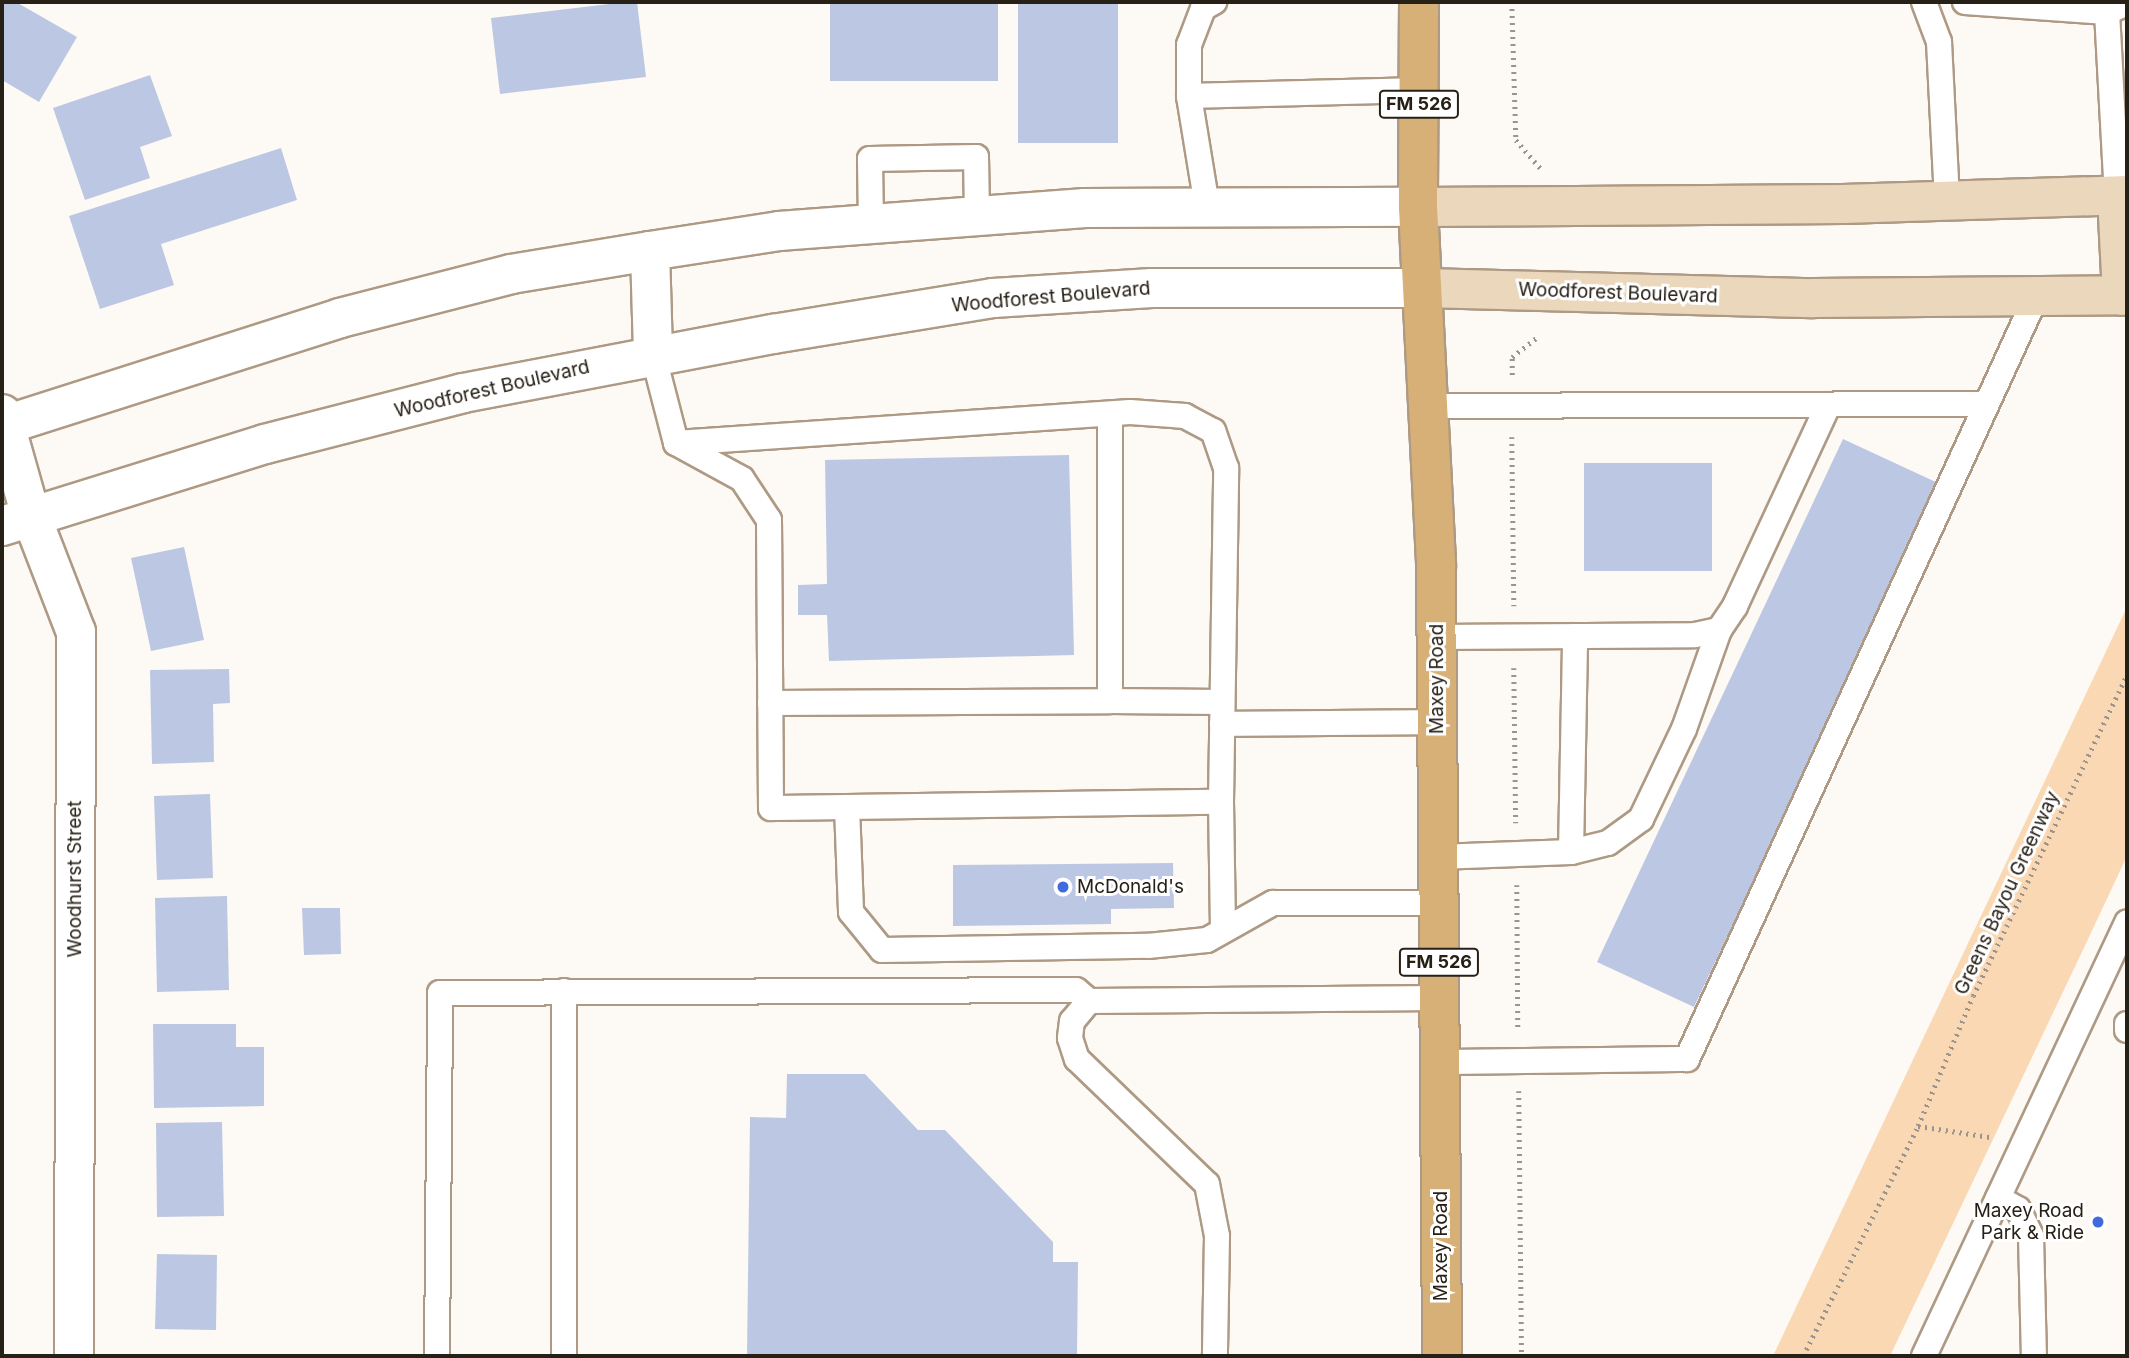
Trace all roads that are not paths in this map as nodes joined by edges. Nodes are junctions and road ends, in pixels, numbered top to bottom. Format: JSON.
{"nodes":[{"id":1,"x":1214,"y":2,"type":"edge"},
{"id":2,"x":1419,"y":2,"type":"edge"},
{"id":3,"x":1924,"y":2,"type":"edge"},
{"id":4,"x":1965,"y":2,"type":"edge"},
{"id":5,"x":2117,"y":8,"type":"edge"},
{"id":6,"x":1419,"y":90,"type":"junction"},
{"id":7,"x":1189,"y":96,"type":"junction"},
{"id":8,"x":2122,"y":195,"type":"edge"},
{"id":9,"x":1947,"y":201,"type":"junction"},
{"id":10,"x":1206,"y":206,"type":"junction"},
{"id":11,"x":1418,"y":207,"type":"junction"},
{"id":12,"x":977,"y":216,"type":"junction"},
{"id":13,"x":871,"y":224,"type":"junction"},
{"id":14,"x":650,"y":251,"type":"junction"},
{"id":15,"x":1424,"y":288,"type":"junction"},
{"id":16,"x":2125,"y":295,"type":"edge"},
{"id":17,"x":2035,"y":299,"type":"junction"},
{"id":18,"x":653,"y":354,"type":"junction"},
{"id":19,"x":1986,"y":404,"type":"junction"},
{"id":20,"x":1429,"y":406,"type":"junction"},
{"id":21,"x":1828,"y":406,"type":"junction"},
{"id":22,"x":1110,"y":414,"type":"junction"},
{"id":23,"x":3,"y":421,"type":"edge"},
{"id":24,"x":676,"y":443,"type":"junction"},
{"id":25,"x":16,"y":519,"type":"edge"},
{"id":26,"x":1719,"y":630,"type":"junction"},
{"id":27,"x":1575,"y":636,"type":"junction"},
{"id":28,"x":1436,"y":637,"type":"junction"},
{"id":29,"x":1110,"y":701,"type":"junction"},
{"id":30,"x":770,"y":703,"type":"junction"},
{"id":31,"x":1222,"y":713,"type":"junction"},
{"id":32,"x":1437,"y":722,"type":"junction"},
{"id":33,"x":1221,"y":802,"type":"junction"},
{"id":34,"x":847,"y":807,"type":"junction"},
{"id":35,"x":1571,"y":852,"type":"junction"},
{"id":36,"x":1438,"y":857,"type":"junction"},
{"id":37,"x":1439,"y":903,"type":"junction"},
{"id":38,"x":2127,"y":922,"type":"edge"},
{"id":39,"x":1223,"y":930,"type":"junction"},
{"id":40,"x":564,"y":991,"type":"junction"},
{"id":41,"x":1439,"y":998,"type":"junction"},
{"id":42,"x":1089,"y":1001,"type":"junction"},
{"id":43,"x":2127,"y":1024,"type":"edge"},
{"id":44,"x":2127,"y":1030,"type":"edge"},
{"id":45,"x":1440,"y":1062,"type":"junction"},
{"id":46,"x":1998,"y":1198,"type":"junction"},
{"id":47,"x":74,"y":1356,"type":"edge"},
{"id":48,"x":437,"y":1356,"type":"edge"},
{"id":49,"x":564,"y":1356,"type":"edge"},
{"id":50,"x":1215,"y":1356,"type":"edge"},
{"id":51,"x":1442,"y":1356,"type":"edge"},
{"id":52,"x":1924,"y":1356,"type":"edge"},
{"id":53,"x":2034,"y":1356,"type":"edge"}],
"edges":[{"from":1,"to":7,"type":"lane"},
{"from":2,"to":6,"type":"main road","name":"Maxey Road","number":"FM 526"},
{"from":3,"to":9,"type":"lane"},
{"from":4,"to":5,"type":"lane"},
{"from":5,"to":8,"type":"lane"},
{"from":6,"to":7,"type":"lane"},
{"from":6,"to":11,"type":"main road","name":"Maxey Road","number":"FM 526"},
{"from":7,"to":10,"type":"lane"},
{"from":8,"to":9,"type":"main road"},
{"from":8,"to":16,"type":"main road"},
{"from":9,"to":11,"type":"main road"},
{"from":10,"to":11,"type":"street"},
{"from":10,"to":12,"type":"street"},
{"from":11,"to":15,"type":"main road","name":"Maxey Road","number":"FM 526"},
{"from":12,"to":13,"type":"street"},
{"from":12,"to":13,"type":"lane"},
{"from":13,"to":14,"type":"street"},
{"from":14,"to":18,"type":"street"},
{"from":14,"to":23,"type":"street"},
{"from":15,"to":17,"type":"main road","name":"Woodforest Boulevard"},
{"from":15,"to":18,"type":"street","name":"Woodforest Boulevard"},
{"from":15,"to":20,"type":"main road","name":"Maxey Road","number":"FM 526"},
{"from":16,"to":17,"type":"main road","name":"Woodforest Boulevard"},
{"from":17,"to":19,"type":"lane"},
{"from":18,"to":24,"type":"lane"},
{"from":18,"to":25,"type":"street","name":"Woodforest Boulevard"},
{"from":19,"to":21,"type":"lane"},
{"from":19,"to":45,"type":"lane"},
{"from":20,"to":21,"type":"lane"},
{"from":20,"to":28,"type":"main road","name":"Maxey Road","number":"FM 526"},
{"from":21,"to":26,"type":"lane"},
{"from":22,"to":24,"type":"lane"},
{"from":22,"to":29,"type":"lane"},
{"from":22,"to":31,"type":"lane"},
{"from":23,"to":25,"type":"street","name":"Woodhurst Street"},
{"from":24,"to":30,"type":"lane"},
{"from":25,"to":47,"type":"street","name":"Woodhurst Street"},
{"from":26,"to":27,"type":"lane"},
{"from":26,"to":35,"type":"lane"},
{"from":27,"to":28,"type":"lane"},
{"from":27,"to":35,"type":"lane"},
{"from":28,"to":32,"type":"main road","name":"Maxey Road","number":"FM 526"},
{"from":29,"to":30,"type":"lane"},
{"from":29,"to":31,"type":"lane"},
{"from":30,"to":34,"type":"lane"},
{"from":31,"to":32,"type":"lane"},
{"from":31,"to":33,"type":"lane"},
{"from":32,"to":36,"type":"main road","name":"Maxey Road","number":"FM 526"},
{"from":33,"to":34,"type":"lane"},
{"from":33,"to":39,"type":"lane"},
{"from":34,"to":39,"type":"lane"},
{"from":35,"to":36,"type":"lane"},
{"from":36,"to":37,"type":"main road","name":"Maxey Road","number":"FM 526"},
{"from":37,"to":39,"type":"lane"},
{"from":37,"to":41,"type":"main road","name":"Maxey Road","number":"FM 526"},
{"from":38,"to":46,"type":"lane"},
{"from":40,"to":42,"type":"lane"},
{"from":40,"to":48,"type":"lane"},
{"from":40,"to":49,"type":"lane"},
{"from":41,"to":42,"type":"lane"},
{"from":41,"to":45,"type":"main road","name":"Maxey Road","number":"FM 526"},
{"from":42,"to":50,"type":"lane"},
{"from":43,"to":44,"type":"lane"},
{"from":45,"to":51,"type":"main road","name":"Maxey Road","number":"FM 526"},
{"from":46,"to":52,"type":"lane"},
{"from":46,"to":53,"type":"lane"}]}
